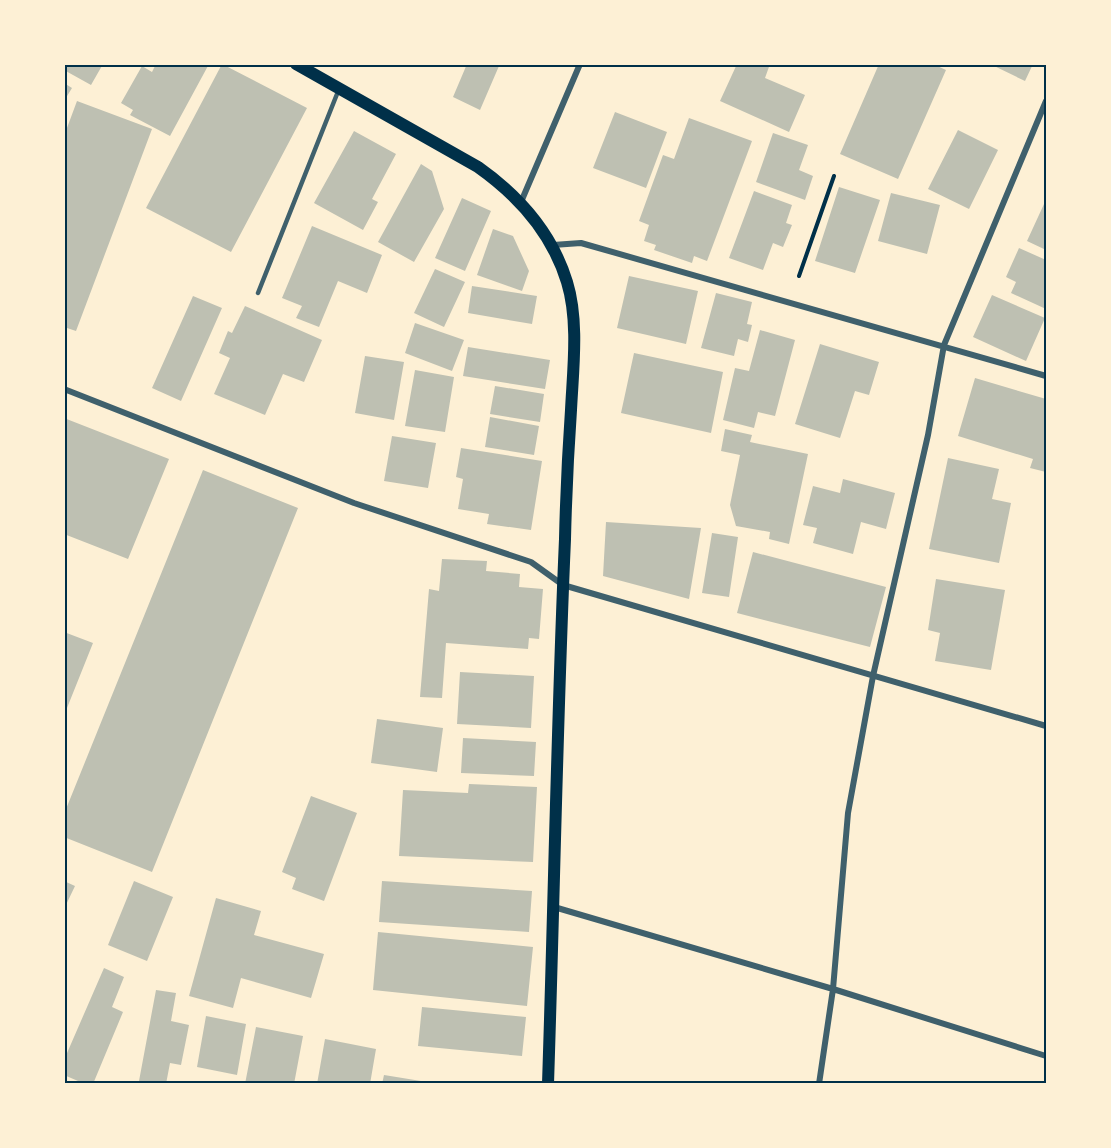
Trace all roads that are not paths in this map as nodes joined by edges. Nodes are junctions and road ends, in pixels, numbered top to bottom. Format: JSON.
{"nodes":[{"id":1,"x":296,"y":64,"type":"edge"},
{"id":2,"x":580,"y":64,"type":"edge"},
{"id":3,"x":339,"y":88,"type":"junction"},
{"id":4,"x":1047,"y":100,"type":"edge"},
{"id":5,"x":521,"y":202,"type":"junction"},
{"id":6,"x":553,"y":245,"type":"junction"},
{"id":7,"x":258,"y":292,"type":"dead end"},
{"id":8,"x":944,"y":345,"type":"junction"},
{"id":9,"x":1047,"y":376,"type":"edge"},
{"id":10,"x":64,"y":389,"type":"edge"},
{"id":11,"x":563,"y":585,"type":"junction"},
{"id":12,"x":873,"y":676,"type":"junction"},
{"id":13,"x":1047,"y":726,"type":"edge"},
{"id":14,"x":554,"y":907,"type":"junction"},
{"id":15,"x":833,"y":989,"type":"junction"},
{"id":16,"x":1047,"y":1056,"type":"edge"},
{"id":17,"x":548,"y":1083,"type":"edge"},
{"id":18,"x":819,"y":1083,"type":"edge"}],
"edges":[{"from":1,"to":3,"type":"main road"},
{"from":2,"to":5,"type":"street"},
{"from":3,"to":5,"type":"main road"},
{"from":3,"to":7,"type":"lane"},
{"from":4,"to":8,"type":"street"},
{"from":5,"to":6,"type":"main road"},
{"from":6,"to":8,"type":"street"},
{"from":6,"to":11,"type":"main road"},
{"from":8,"to":9,"type":"street"},
{"from":8,"to":12,"type":"street"},
{"from":10,"to":11,"type":"street"},
{"from":11,"to":12,"type":"street"},
{"from":11,"to":14,"type":"main road"},
{"from":12,"to":13,"type":"street"},
{"from":12,"to":15,"type":"street"},
{"from":14,"to":15,"type":"street"},
{"from":14,"to":17,"type":"main road"},
{"from":15,"to":16,"type":"street"},
{"from":15,"to":18,"type":"street"}]}
